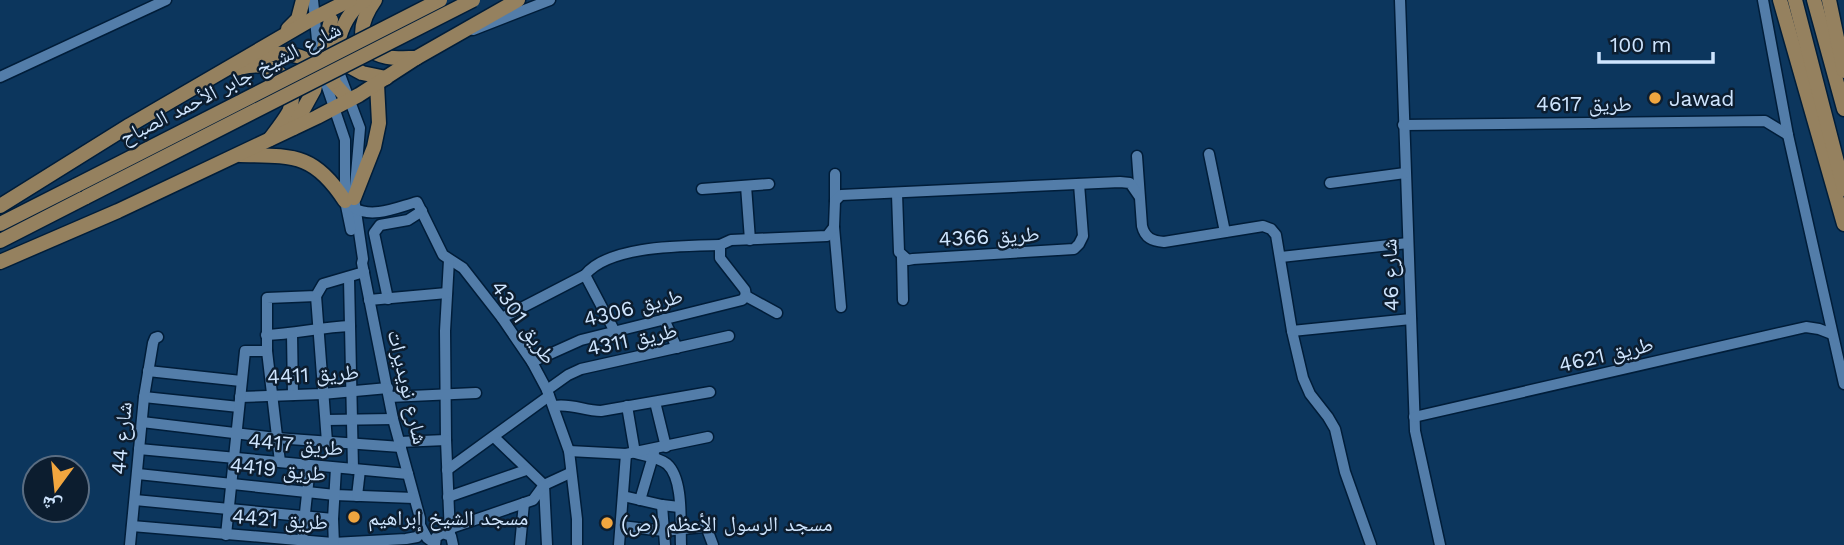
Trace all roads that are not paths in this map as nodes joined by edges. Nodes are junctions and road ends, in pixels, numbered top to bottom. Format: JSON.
{"nodes":[{"id":1,"x":166,"y":0,"type":"edge"},
{"id":2,"x":303,"y":0,"type":"edge"},
{"id":3,"x":313,"y":0,"type":"edge"},
{"id":4,"x":350,"y":0,"type":"edge"},
{"id":5,"x":365,"y":0,"type":"edge"},
{"id":6,"x":375,"y":0,"type":"edge"},
{"id":7,"x":440,"y":0,"type":"edge"},
{"id":8,"x":472,"y":0,"type":"edge"},
{"id":9,"x":518,"y":0,"type":"edge"},
{"id":10,"x":550,"y":0,"type":"edge"},
{"id":11,"x":1400,"y":0,"type":"edge"},
{"id":12,"x":1763,"y":0,"type":"edge"},
{"id":13,"x":1780,"y":0,"type":"edge"},
{"id":14,"x":1795,"y":0,"type":"edge"},
{"id":15,"x":1814,"y":0,"type":"edge"},
{"id":16,"x":1829,"y":0,"type":"edge"},
{"id":17,"x":1837,"y":0,"type":"edge"},
{"id":18,"x":330,"y":10,"type":"edge"},
{"id":19,"x":314,"y":18,"type":"junction"},
{"id":20,"x":457,"y":35,"type":"junction"},
{"id":21,"x":268,"y":45,"type":"junction"},
{"id":22,"x":1844,"y":49,"type":"edge"},
{"id":23,"x":325,"y":52,"type":"junction"},
{"id":24,"x":249,"y":57,"type":"junction"},
{"id":25,"x":416,"y":58,"type":"junction"},
{"id":26,"x":320,"y":67,"type":"junction"},
{"id":27,"x":1844,"y":68,"type":"edge"},
{"id":28,"x":223,"y":72,"type":"junction"},
{"id":29,"x":0,"y":77,"type":"edge"},
{"id":30,"x":381,"y":81,"type":"junction"},
{"id":31,"x":333,"y":83,"type":"junction"},
{"id":32,"x":349,"y":100,"type":"junction"},
{"id":33,"x":1783,"y":106,"type":"junction"},
{"id":34,"x":335,"y":108,"type":"junction"},
{"id":35,"x":1844,"y":109,"type":"edge"},
{"id":36,"x":1765,"y":121,"type":"junction"},
{"id":37,"x":1403,"y":125,"type":"junction"},
{"id":38,"x":293,"y":130,"type":"junction"},
{"id":39,"x":1788,"y":135,"type":"junction"},
{"id":40,"x":269,"y":141,"type":"junction"},
{"id":41,"x":1209,"y":154,"type":"dead end"},
{"id":42,"x":235,"y":155,"type":"junction"},
{"id":43,"x":1137,"y":156,"type":"dead end"},
{"id":44,"x":1405,"y":173,"type":"junction"},
{"id":45,"x":835,"y":174,"type":"dead end"},
{"id":46,"x":1330,"y":183,"type":"dead end"},
{"id":47,"x":769,"y":184,"type":"dead end"},
{"id":48,"x":1079,"y":184,"type":"junction"},
{"id":49,"x":746,"y":186,"type":"junction"},
{"id":50,"x":1844,"y":189,"type":"edge"},
{"id":51,"x":702,"y":190,"type":"dead end"},
{"id":52,"x":897,"y":194,"type":"junction"},
{"id":53,"x":1139,"y":196,"type":"junction"},
{"id":54,"x":835,"y":201,"type":"junction"},
{"id":55,"x":351,"y":202,"type":"junction"},
{"id":56,"x":0,"y":206,"type":"edge"},
{"id":57,"x":420,"y":206,"type":"junction"},
{"id":58,"x":0,"y":224,"type":"edge"},
{"id":59,"x":1844,"y":224,"type":"edge"},
{"id":60,"x":834,"y":227,"type":"junction"},
{"id":61,"x":1226,"y":232,"type":"junction"},
{"id":62,"x":750,"y":240,"type":"junction"},
{"id":63,"x":0,"y":241,"type":"edge"},
{"id":64,"x":1408,"y":243,"type":"junction"},
{"id":65,"x":720,"y":245,"type":"junction"},
{"id":66,"x":902,"y":257,"type":"junction"},
{"id":67,"x":1281,"y":257,"type":"junction"},
{"id":68,"x":449,"y":260,"type":"junction"},
{"id":69,"x":0,"y":262,"type":"edge"},
{"id":70,"x":363,"y":267,"type":"junction"},
{"id":71,"x":585,"y":275,"type":"junction"},
{"id":72,"x":349,"y":278,"type":"junction"},
{"id":73,"x":447,"y":293,"type":"junction"},
{"id":74,"x":316,"y":296,"type":"junction"},
{"id":75,"x":746,"y":296,"type":"junction"},
{"id":76,"x":388,"y":299,"type":"junction"},
{"id":77,"x":369,"y":300,"type":"junction"},
{"id":78,"x":903,"y":300,"type":"dead end"},
{"id":79,"x":841,"y":307,"type":"dead end"},
{"id":80,"x":1826,"y":310,"type":"junction"},
{"id":81,"x":777,"y":313,"type":"dead end"},
{"id":82,"x":502,"y":318,"type":"junction"},
{"id":83,"x":664,"y":318,"type":"junction"},
{"id":84,"x":1410,"y":319,"type":"junction"},
{"id":85,"x":350,"y":326,"type":"junction"},
{"id":86,"x":319,"y":327,"type":"junction"},
{"id":87,"x":1806,"y":327,"type":"junction"},
{"id":88,"x":614,"y":330,"type":"junction"},
{"id":89,"x":1292,"y":331,"type":"junction"},
{"id":90,"x":292,"y":334,"type":"junction"},
{"id":91,"x":1832,"y":334,"type":"junction"},
{"id":92,"x":266,"y":335,"type":"junction"},
{"id":93,"x":729,"y":336,"type":"dead end"},
{"id":94,"x":158,"y":337,"type":"dead end"},
{"id":95,"x":677,"y":348,"type":"junction"},
{"id":96,"x":267,"y":351,"type":"junction"},
{"id":97,"x":532,"y":362,"type":"junction"},
{"id":98,"x":148,"y":371,"type":"junction"},
{"id":99,"x":241,"y":381,"type":"junction"},
{"id":100,"x":1844,"y":384,"type":"edge"},
{"id":101,"x":352,"y":391,"type":"junction"},
{"id":102,"x":710,"y":392,"type":"dead end"},
{"id":103,"x":388,"y":393,"type":"junction"},
{"id":104,"x":476,"y":393,"type":"dead end"},
{"id":105,"x":322,"y":394,"type":"junction"},
{"id":106,"x":271,"y":395,"type":"junction"},
{"id":107,"x":293,"y":395,"type":"junction"},
{"id":108,"x":446,"y":395,"type":"junction"},
{"id":109,"x":144,"y":397,"type":"junction"},
{"id":110,"x":550,"y":398,"type":"junction"},
{"id":111,"x":239,"y":402,"type":"junction"},
{"id":112,"x":655,"y":402,"type":"junction"},
{"id":113,"x":627,"y":406,"type":"junction"},
{"id":114,"x":1415,"y":418,"type":"junction"},
{"id":115,"x":393,"y":419,"type":"junction"},
{"id":116,"x":353,"y":420,"type":"junction"},
{"id":117,"x":326,"y":421,"type":"junction"},
{"id":118,"x":142,"y":422,"type":"junction"},
{"id":119,"x":237,"y":434,"type":"junction"},
{"id":120,"x":494,"y":437,"type":"junction"},
{"id":121,"x":708,"y":437,"type":"dead end"},
{"id":122,"x":276,"y":438,"type":"junction"},
{"id":123,"x":446,"y":440,"type":"junction"},
{"id":124,"x":327,"y":442,"type":"junction"},
{"id":125,"x":354,"y":444,"type":"junction"},
{"id":126,"x":400,"y":444,"type":"junction"},
{"id":127,"x":139,"y":449,"type":"junction"},
{"id":128,"x":658,"y":451,"type":"junction"},
{"id":129,"x":569,"y":452,"type":"junction"},
{"id":130,"x":631,"y":454,"type":"junction"},
{"id":131,"x":235,"y":458,"type":"junction"},
{"id":132,"x":279,"y":462,"type":"junction"},
{"id":133,"x":310,"y":466,"type":"junction"},
{"id":134,"x":336,"y":468,"type":"junction"},
{"id":135,"x":356,"y":469,"type":"junction"},
{"id":136,"x":447,"y":470,"type":"junction"},
{"id":137,"x":526,"y":470,"type":"junction"},
{"id":138,"x":570,"y":473,"type":"junction"},
{"id":139,"x":138,"y":474,"type":"junction"},
{"id":140,"x":408,"y":474,"type":"junction"},
{"id":141,"x":232,"y":484,"type":"junction"},
{"id":142,"x":544,"y":485,"type":"junction"},
{"id":143,"x":308,"y":492,"type":"junction"},
{"id":144,"x":335,"y":495,"type":"junction"},
{"id":145,"x":356,"y":496,"type":"junction"},
{"id":146,"x":623,"y":496,"type":"junction"},
{"id":147,"x":448,"y":497,"type":"junction"},
{"id":148,"x":414,"y":498,"type":"junction"},
{"id":149,"x":135,"y":500,"type":"junction"},
{"id":150,"x":640,"y":500,"type":"junction"},
{"id":151,"x":524,"y":503,"type":"junction"},
{"id":152,"x":662,"y":505,"type":"junction"},
{"id":153,"x":679,"y":507,"type":"junction"},
{"id":154,"x":229,"y":508,"type":"junction"},
{"id":155,"x":305,"y":516,"type":"junction"},
{"id":156,"x":420,"y":518,"type":"junction"},
{"id":157,"x":332,"y":519,"type":"junction"},
{"id":158,"x":132,"y":526,"type":"junction"},
{"id":159,"x":621,"y":526,"type":"junction"},
{"id":160,"x":680,"y":529,"type":"junction"},
{"id":161,"x":422,"y":531,"type":"junction"},
{"id":162,"x":664,"y":531,"type":"junction"},
{"id":163,"x":445,"y":537,"type":"edge"},
{"id":164,"x":233,"y":539,"type":"edge"},
{"id":165,"x":302,"y":541,"type":"junction"},
{"id":166,"x":400,"y":542,"type":"edge"},
{"id":167,"x":364,"y":543,"type":"edge"},
{"id":168,"x":334,"y":544,"type":"edge"},
{"id":169,"x":130,"y":545,"type":"edge"},
{"id":170,"x":464,"y":545,"type":"edge"},
{"id":171,"x":520,"y":545,"type":"edge"},
{"id":172,"x":547,"y":545,"type":"edge"},
{"id":173,"x":577,"y":545,"type":"edge"},
{"id":174,"x":619,"y":545,"type":"edge"},
{"id":175,"x":665,"y":545,"type":"edge"},
{"id":176,"x":681,"y":545,"type":"edge"},
{"id":177,"x":713,"y":545,"type":"edge"},
{"id":178,"x":1371,"y":545,"type":"edge"},
{"id":179,"x":1440,"y":545,"type":"edge"}],
"edges":[{"from":1,"to":29,"type":"street"},
{"from":2,"to":21,"type":"main road"},
{"from":3,"to":19,"type":"street","name":"شارع نويديرات"},
{"from":4,"to":18,"type":"main road"},
{"from":5,"to":23,"type":"main road"},
{"from":6,"to":25,"type":"main road"},
{"from":7,"to":58,"type":"main road","name":"شارع الشيخ جابر الأحمد الصباح","bridge":true},
{"from":8,"to":63,"type":"main road","bridge":true},
{"from":9,"to":20,"type":"main road"},
{"from":10,"to":20,"type":"street"},
{"from":11,"to":37,"type":"street","name":"شارع 46"},
{"from":12,"to":33,"type":"street"},
{"from":13,"to":59,"type":"main road"},
{"from":14,"to":50,"type":"main road"},
{"from":15,"to":35,"type":"main road"},
{"from":16,"to":27,"type":"main road"},
{"from":17,"to":22,"type":"street"},
{"from":18,"to":19,"type":"main road"},
{"from":18,"to":23,"type":"main road"},
{"from":19,"to":21,"type":"main road"},
{"from":19,"to":23,"type":"street","name":"شارع نويديرات"},
{"from":20,"to":25,"type":"main road"},
{"from":21,"to":24,"type":"main road","name":"شارع الشيخ جابر الأحمد الصباح"},
{"from":23,"to":26,"type":"main road"},
{"from":23,"to":30,"type":"main road"},
{"from":23,"to":31,"type":"main road"},
{"from":23,"to":32,"type":"street","name":"شارع نويديرات"},
{"from":24,"to":26,"type":"main road"},
{"from":24,"to":28,"type":"main road","name":"شارع الشيخ جابر الأحمد الصباح"},
{"from":25,"to":30,"type":"main road"},
{"from":26,"to":31,"type":"main road"},
{"from":26,"to":34,"type":"street","name":"شارع نويديرات"},
{"from":26,"to":38,"type":"main road"},
{"from":28,"to":40,"type":"main road"},
{"from":28,"to":56,"type":"main road","name":"شارع الشيخ جابر الأحمد الصباح"},
{"from":30,"to":32,"type":"main road"},
{"from":30,"to":55,"type":"main road"},
{"from":31,"to":32,"type":"main road"},
{"from":31,"to":34,"type":"main road"},
{"from":32,"to":34,"type":"main road"},
{"from":32,"to":55,"type":"street","name":"شارع نويديرات"},
{"from":33,"to":36,"type":"street"},
{"from":33,"to":39,"type":"street"},
{"from":34,"to":38,"type":"main road"},
{"from":34,"to":55,"type":"street","name":"شارع نويديرات"},
{"from":36,"to":37,"type":"street","name":"طريق 4617"},
{"from":36,"to":39,"type":"street"},
{"from":37,"to":44,"type":"street","name":"شارع 46"},
{"from":38,"to":40,"type":"main road"},
{"from":39,"to":80,"type":"street"},
{"from":40,"to":42,"type":"main road"},
{"from":41,"to":61,"type":"street"},
{"from":42,"to":55,"type":"main road"},
{"from":42,"to":69,"type":"main road"},
{"from":43,"to":53,"type":"street"},
{"from":44,"to":46,"type":"street"},
{"from":44,"to":64,"type":"street","name":"شارع 46"},
{"from":45,"to":54,"type":"street"},
{"from":47,"to":49,"type":"street"},
{"from":48,"to":52,"type":"street"},
{"from":48,"to":53,"type":"street"},
{"from":48,"to":66,"type":"street","name":"طريق 4366"},
{"from":49,"to":51,"type":"street"},
{"from":49,"to":62,"type":"street"},
{"from":52,"to":54,"type":"street"},
{"from":52,"to":66,"type":"street"},
{"from":53,"to":61,"type":"street"},
{"from":54,"to":60,"type":"street"},
{"from":55,"to":57,"type":"street"},
{"from":55,"to":70,"type":"street","name":"شارع نويديرات"},
{"from":57,"to":68,"type":"street","name":"طريق 4301"},
{"from":57,"to":76,"type":"street"},
{"from":60,"to":62,"type":"street"},
{"from":60,"to":79,"type":"street"},
{"from":61,"to":67,"type":"street"},
{"from":62,"to":65,"type":"street"},
{"from":64,"to":67,"type":"street"},
{"from":64,"to":84,"type":"street","name":"شارع 46"},
{"from":65,"to":71,"type":"street"},
{"from":65,"to":75,"type":"street"},
{"from":66,"to":78,"type":"street"},
{"from":67,"to":89,"type":"street"},
{"from":68,"to":73,"type":"street"},
{"from":68,"to":82,"type":"street","name":"طريق 4301"},
{"from":70,"to":72,"type":"street"},
{"from":70,"to":77,"type":"street","name":"شارع نويديرات"},
{"from":71,"to":82,"type":"street"},
{"from":71,"to":88,"type":"street"},
{"from":72,"to":74,"type":"street"},
{"from":72,"to":85,"type":"street"},
{"from":73,"to":76,"type":"street"},
{"from":73,"to":108,"type":"street"},
{"from":74,"to":86,"type":"street"},
{"from":74,"to":92,"type":"street"},
{"from":75,"to":81,"type":"street"},
{"from":75,"to":83,"type":"street","name":"طريق 4306"},
{"from":76,"to":77,"type":"street"},
{"from":77,"to":103,"type":"street","name":"شارع نويديرات"},
{"from":80,"to":87,"type":"street","name":"طريق 4621"},
{"from":80,"to":91,"type":"street"},
{"from":82,"to":97,"type":"street","name":"طريق 4301"},
{"from":83,"to":88,"type":"street","name":"طريق 4306"},
{"from":83,"to":95,"type":"street"},
{"from":84,"to":89,"type":"street"},
{"from":84,"to":114,"type":"street","name":"شارع 46"},
{"from":85,"to":86,"type":"street"},
{"from":85,"to":101,"type":"street"},
{"from":86,"to":90,"type":"street"},
{"from":86,"to":105,"type":"street"},
{"from":87,"to":91,"type":"street","name":"طريق 4621"},
{"from":87,"to":114,"type":"street","name":"طريق 4621"},
{"from":88,"to":97,"type":"street","name":"طريق 4306"},
{"from":89,"to":178,"type":"street"},
{"from":90,"to":92,"type":"street"},
{"from":90,"to":107,"type":"street"},
{"from":91,"to":100,"type":"street"},
{"from":92,"to":96,"type":"street"},
{"from":93,"to":95,"type":"street","name":"طريق 4311"},
{"from":94,"to":98,"type":"street","name":"شارع 44"},
{"from":95,"to":110,"type":"street","name":"طريق 4311"},
{"from":96,"to":99,"type":"street"},
{"from":96,"to":106,"type":"street"},
{"from":97,"to":110,"type":"street","name":"طريق 4301"},
{"from":98,"to":99,"type":"street"},
{"from":98,"to":109,"type":"street","name":"شارع 44"},
{"from":99,"to":111,"type":"street"},
{"from":101,"to":103,"type":"street","name":"طريق 4411"},
{"from":101,"to":105,"type":"street","name":"طريق 4411"},
{"from":101,"to":116,"type":"street"},
{"from":102,"to":112,"type":"street"},
{"from":103,"to":108,"type":"street","name":"طريق 4411"},
{"from":103,"to":115,"type":"street","name":"شارع نويديرات"},
{"from":104,"to":108,"type":"street","name":"طريق 4411"},
{"from":105,"to":107,"type":"street","name":"طريق 4411"},
{"from":105,"to":117,"type":"street"},
{"from":106,"to":107,"type":"street","name":"طريق 4411"},
{"from":106,"to":111,"type":"street","name":"طريق 4411"},
{"from":106,"to":122,"type":"street"},
{"from":108,"to":123,"type":"street"},
{"from":109,"to":111,"type":"street","name":"طريق 4411"},
{"from":109,"to":118,"type":"street","name":"شارع 44"},
{"from":110,"to":113,"type":"street"},
{"from":110,"to":120,"type":"street","name":"طريق 4311"},
{"from":110,"to":129,"type":"street","name":"طريق 4301"},
{"from":111,"to":119,"type":"street"},
{"from":112,"to":113,"type":"street"},
{"from":112,"to":128,"type":"street"},
{"from":113,"to":130,"type":"street"},
{"from":114,"to":179,"type":"street","name":"شارع 46"},
{"from":115,"to":116,"type":"street"},
{"from":115,"to":126,"type":"street","name":"شارع نويديرات"},
{"from":116,"to":117,"type":"street"},
{"from":116,"to":125,"type":"street"},
{"from":117,"to":124,"type":"street"},
{"from":118,"to":119,"type":"street"},
{"from":118,"to":127,"type":"street","name":"شارع 44"},
{"from":119,"to":122,"type":"street"},
{"from":119,"to":131,"type":"street"},
{"from":120,"to":136,"type":"street","name":"طريق 4311"},
{"from":120,"to":137,"type":"street"},
{"from":121,"to":128,"type":"street"},
{"from":122,"to":124,"type":"street"},
{"from":122,"to":132,"type":"street"},
{"from":123,"to":126,"type":"street"},
{"from":123,"to":136,"type":"street"},
{"from":124,"to":125,"type":"street"},
{"from":125,"to":126,"type":"street"},
{"from":125,"to":135,"type":"street"},
{"from":126,"to":140,"type":"street","name":"شارع نويديرات"},
{"from":127,"to":131,"type":"street","name":"طريق 4417"},
{"from":127,"to":139,"type":"street","name":"شارع 44"},
{"from":128,"to":130,"type":"street"},
{"from":128,"to":150,"type":"street"},
{"from":128,"to":153,"type":"street"},
{"from":129,"to":130,"type":"street"},
{"from":129,"to":138,"type":"street","name":"طريق 4301"},
{"from":130,"to":146,"type":"street"},
{"from":131,"to":132,"type":"street","name":"طريق 4417"},
{"from":131,"to":141,"type":"street"},
{"from":132,"to":133,"type":"street","name":"طريق 4417"},
{"from":133,"to":134,"type":"street","name":"طريق 4417"},
{"from":133,"to":143,"type":"street"},
{"from":134,"to":135,"type":"street","name":"طريق 4417"},
{"from":134,"to":144,"type":"street"},
{"from":135,"to":140,"type":"street","name":"طريق 4417"},
{"from":135,"to":145,"type":"street"},
{"from":136,"to":147,"type":"street"},
{"from":137,"to":142,"type":"street"},
{"from":137,"to":147,"type":"street"},
{"from":138,"to":142,"type":"street"},
{"from":138,"to":173,"type":"street","name":"طريق 4301"},
{"from":139,"to":141,"type":"street","name":"طريق 4419"},
{"from":139,"to":149,"type":"street","name":"شارع 44"},
{"from":140,"to":148,"type":"street","name":"شارع نويديرات"},
{"from":141,"to":143,"type":"street","name":"طريق 4419"},
{"from":141,"to":154,"type":"street"},
{"from":142,"to":151,"type":"street"},
{"from":142,"to":172,"type":"street"},
{"from":143,"to":144,"type":"street","name":"طريق 4419"},
{"from":143,"to":155,"type":"street"},
{"from":144,"to":145,"type":"street","name":"طريق 4419"},
{"from":144,"to":157,"type":"street"},
{"from":145,"to":148,"type":"street","name":"طريق 4419"},
{"from":146,"to":150,"type":"street"},
{"from":146,"to":159,"type":"street"},
{"from":147,"to":163,"type":"street"},
{"from":148,"to":156,"type":"street","name":"شارع نويديرات"},
{"from":149,"to":154,"type":"street"},
{"from":149,"to":158,"type":"street","name":"شارع 44"},
{"from":150,"to":152,"type":"street"},
{"from":151,"to":163,"type":"street"},
{"from":151,"to":171,"type":"street"},
{"from":152,"to":153,"type":"street"},
{"from":152,"to":162,"type":"street"},
{"from":153,"to":160,"type":"street"},
{"from":154,"to":155,"type":"street"},
{"from":154,"to":164,"type":"street"},
{"from":155,"to":157,"type":"street"},
{"from":155,"to":165,"type":"street"},
{"from":156,"to":161,"type":"street","name":"شارع نويديرات"},
{"from":156,"to":163,"type":"street"},
{"from":157,"to":168,"type":"street"},
{"from":158,"to":164,"type":"street","name":"طريق 4421"},
{"from":158,"to":169,"type":"street","name":"شارع 44"},
{"from":159,"to":162,"type":"street"},
{"from":159,"to":174,"type":"street"},
{"from":160,"to":162,"type":"street"},
{"from":160,"to":176,"type":"street"},
{"from":160,"to":177,"type":"street"},
{"from":161,"to":163,"type":"street"},
{"from":161,"to":166,"type":"street","name":"طريق 4421"},
{"from":162,"to":175,"type":"street"},
{"from":163,"to":170,"type":"street"},
{"from":164,"to":165,"type":"street","name":"طريق 4421"},
{"from":165,"to":168,"type":"street","name":"طريق 4421"},
{"from":166,"to":167,"type":"street","name":"طريق 4421"},
{"from":167,"to":168,"type":"street","name":"طريق 4421"}]}
